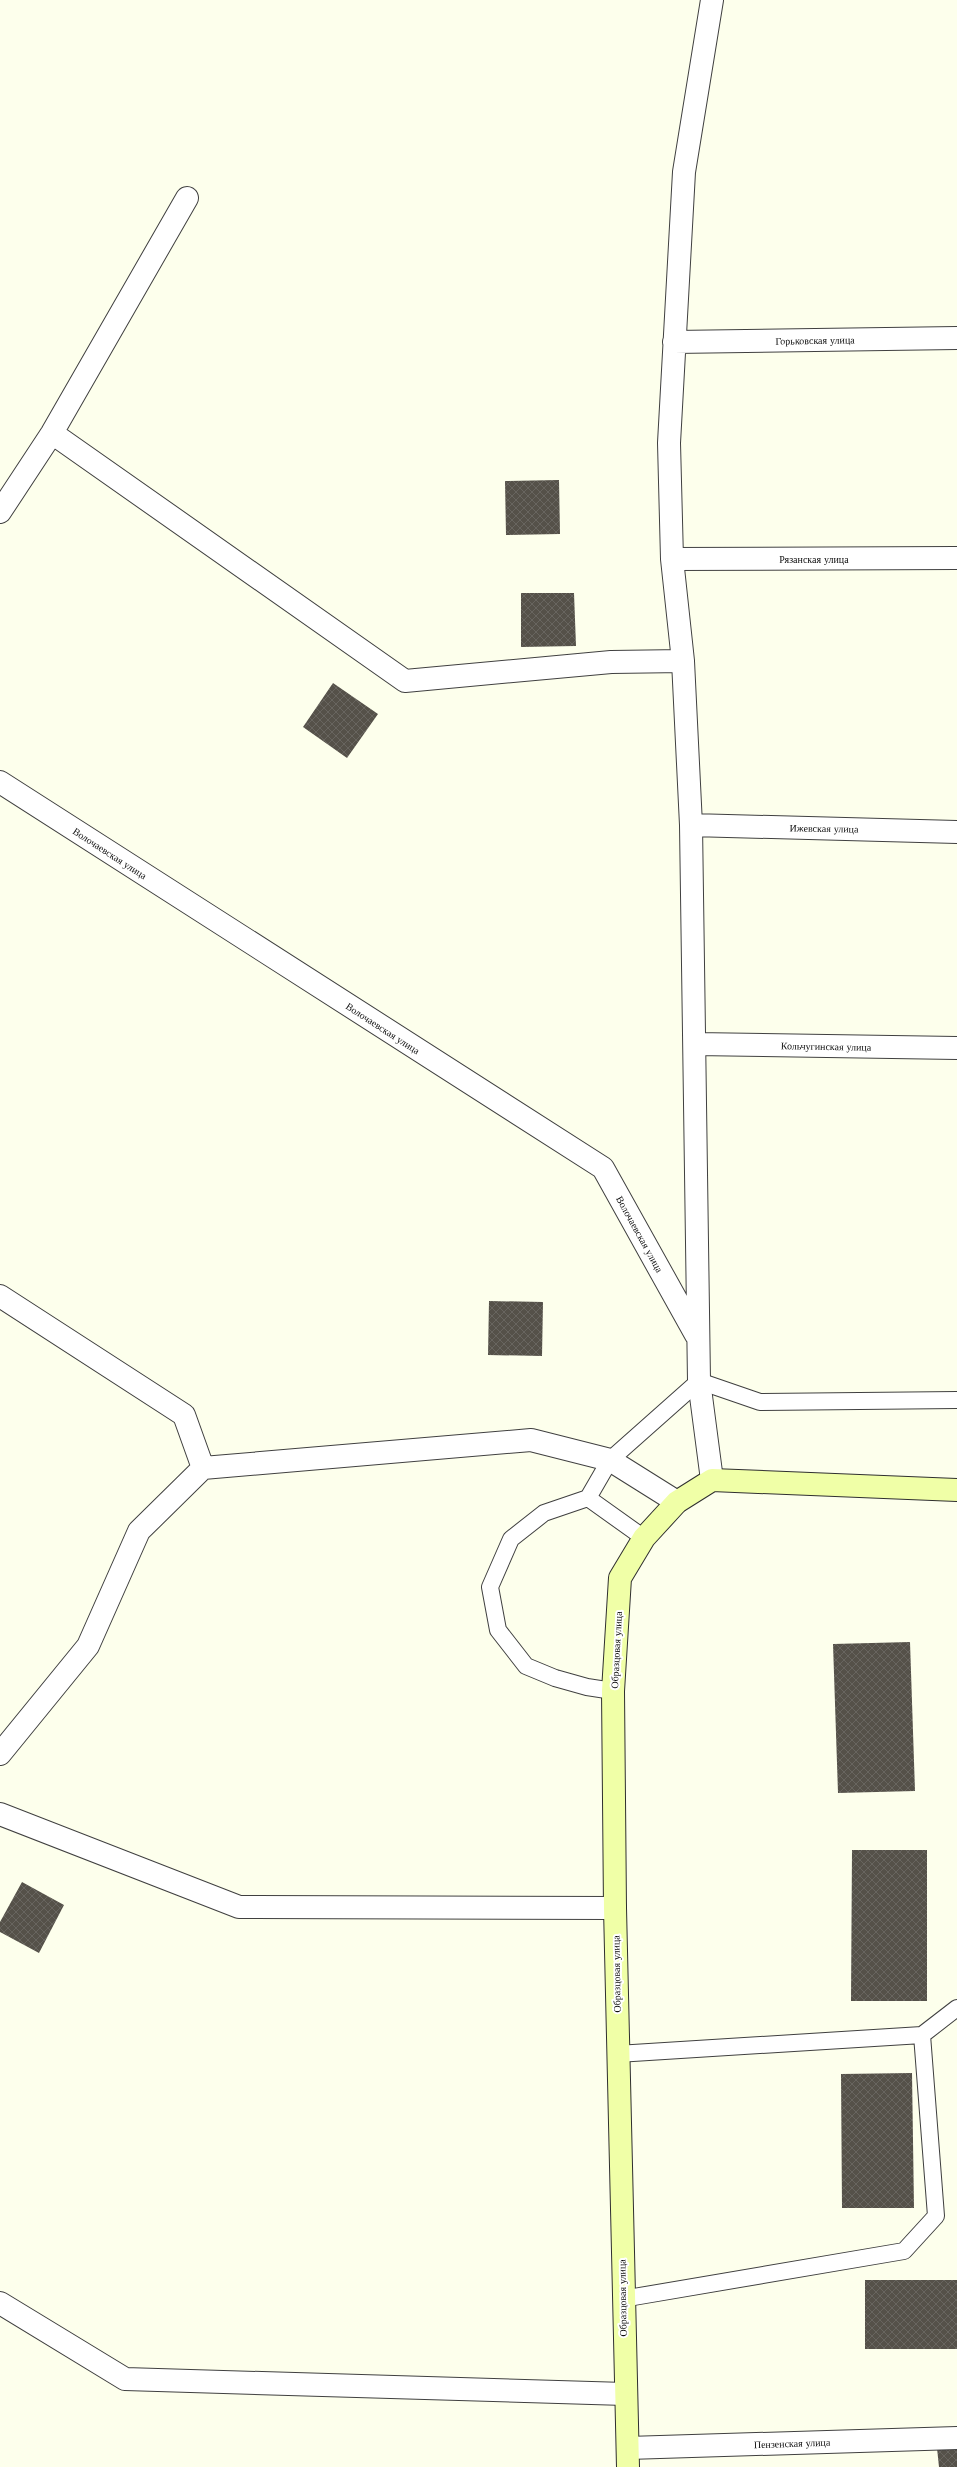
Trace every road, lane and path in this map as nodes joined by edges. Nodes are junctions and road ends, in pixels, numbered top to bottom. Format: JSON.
{"nodes":[{"id":1,"x":712,"y":0,"type":"edge"},
{"id":2,"x":187,"y":198,"type":"dead end"},
{"id":3,"x":957,"y":338,"type":"edge"},
{"id":4,"x":674,"y":342,"type":"junction"},
{"id":5,"x":52,"y":433,"type":"junction"},
{"id":6,"x":0,"y":512,"type":"edge"},
{"id":7,"x":957,"y":558,"type":"edge"},
{"id":8,"x":672,"y":559,"type":"junction"},
{"id":9,"x":683,"y":661,"type":"junction"},
{"id":10,"x":0,"y":782,"type":"edge"},
{"id":11,"x":691,"y":825,"type":"junction"},
{"id":12,"x":957,"y":832,"type":"edge"},
{"id":13,"x":694,"y":1044,"type":"junction"},
{"id":14,"x":957,"y":1048,"type":"edge"},
{"id":15,"x":0,"y":1296,"type":"edge"},
{"id":16,"x":698,"y":1337,"type":"junction"},
{"id":17,"x":699,"y":1381,"type":"junction"},
{"id":18,"x":957,"y":1400,"type":"edge"},
{"id":19,"x":610,"y":1460,"type":"junction"},
{"id":20,"x":204,"y":1468,"type":"junction"},
{"id":21,"x":712,"y":1480,"type":"junction"},
{"id":22,"x":957,"y":1490,"type":"edge"},
{"id":23,"x":588,"y":1498,"type":"junction"},
{"id":24,"x":677,"y":1502,"type":"junction"},
{"id":25,"x":644,"y":1538,"type":"junction"},
{"id":26,"x":613,"y":1691,"type":"junction"},
{"id":27,"x":0,"y":1754,"type":"edge"},
{"id":28,"x":0,"y":1814,"type":"edge"},
{"id":29,"x":615,"y":1908,"type":"junction"},
{"id":30,"x":957,"y":2008,"type":"edge"},
{"id":31,"x":922,"y":2035,"type":"junction"},
{"id":32,"x":617,"y":2054,"type":"junction"},
{"id":33,"x":622,"y":2299,"type":"junction"},
{"id":34,"x":0,"y":2303,"type":"edge"},
{"id":35,"x":625,"y":2394,"type":"junction"},
{"id":36,"x":957,"y":2438,"type":"edge"},
{"id":37,"x":628,"y":2458,"type":"edge"}],
"edges":[{"from":1,"to":4,"type":"street"},
{"from":2,"to":5,"type":"street"},
{"from":3,"to":4,"type":"street","name":"Горьковская улица"},
{"from":4,"to":8,"type":"street"},
{"from":5,"to":6,"type":"street"},
{"from":5,"to":9,"type":"street"},
{"from":7,"to":8,"type":"street","name":"Рязанская улица"},
{"from":8,"to":9,"type":"street"},
{"from":9,"to":11,"type":"street"},
{"from":10,"to":16,"type":"street","name":"Волочаевская улица"},
{"from":11,"to":12,"type":"street","name":"Ижевская улица"},
{"from":11,"to":13,"type":"street"},
{"from":13,"to":14,"type":"street","name":"Кольчугинская улица"},
{"from":13,"to":16,"type":"street"},
{"from":15,"to":20,"type":"street"},
{"from":16,"to":17,"type":"street"},
{"from":17,"to":18,"type":"lane"},
{"from":17,"to":19,"type":"lane"},
{"from":17,"to":21,"type":"street"},
{"from":19,"to":20,"type":"street"},
{"from":19,"to":23,"type":"lane"},
{"from":19,"to":24,"type":"street"},
{"from":20,"to":27,"type":"street"},
{"from":21,"to":22,"type":"main road"},
{"from":21,"to":24,"type":"main road","name":"Образцовая улица"},
{"from":23,"to":25,"type":"lane"},
{"from":23,"to":26,"type":"lane"},
{"from":24,"to":25,"type":"main road","name":"Образцовая улица"},
{"from":25,"to":26,"type":"main road","name":"Образцовая улица"},
{"from":26,"to":29,"type":"main road","name":"Образцовая улица"},
{"from":28,"to":29,"type":"street"},
{"from":29,"to":32,"type":"main road","name":"Образцовая улица"},
{"from":30,"to":31,"type":"lane"},
{"from":31,"to":32,"type":"lane"},
{"from":31,"to":33,"type":"lane"},
{"from":32,"to":33,"type":"main road","name":"Образцовая улица"},
{"from":33,"to":35,"type":"main road","name":"Образцовая улица"},
{"from":34,"to":35,"type":"street"},
{"from":35,"to":37,"type":"main road","name":"Образцовая улица"},
{"from":36,"to":37,"type":"street","name":"Пензенская улица"}]}
